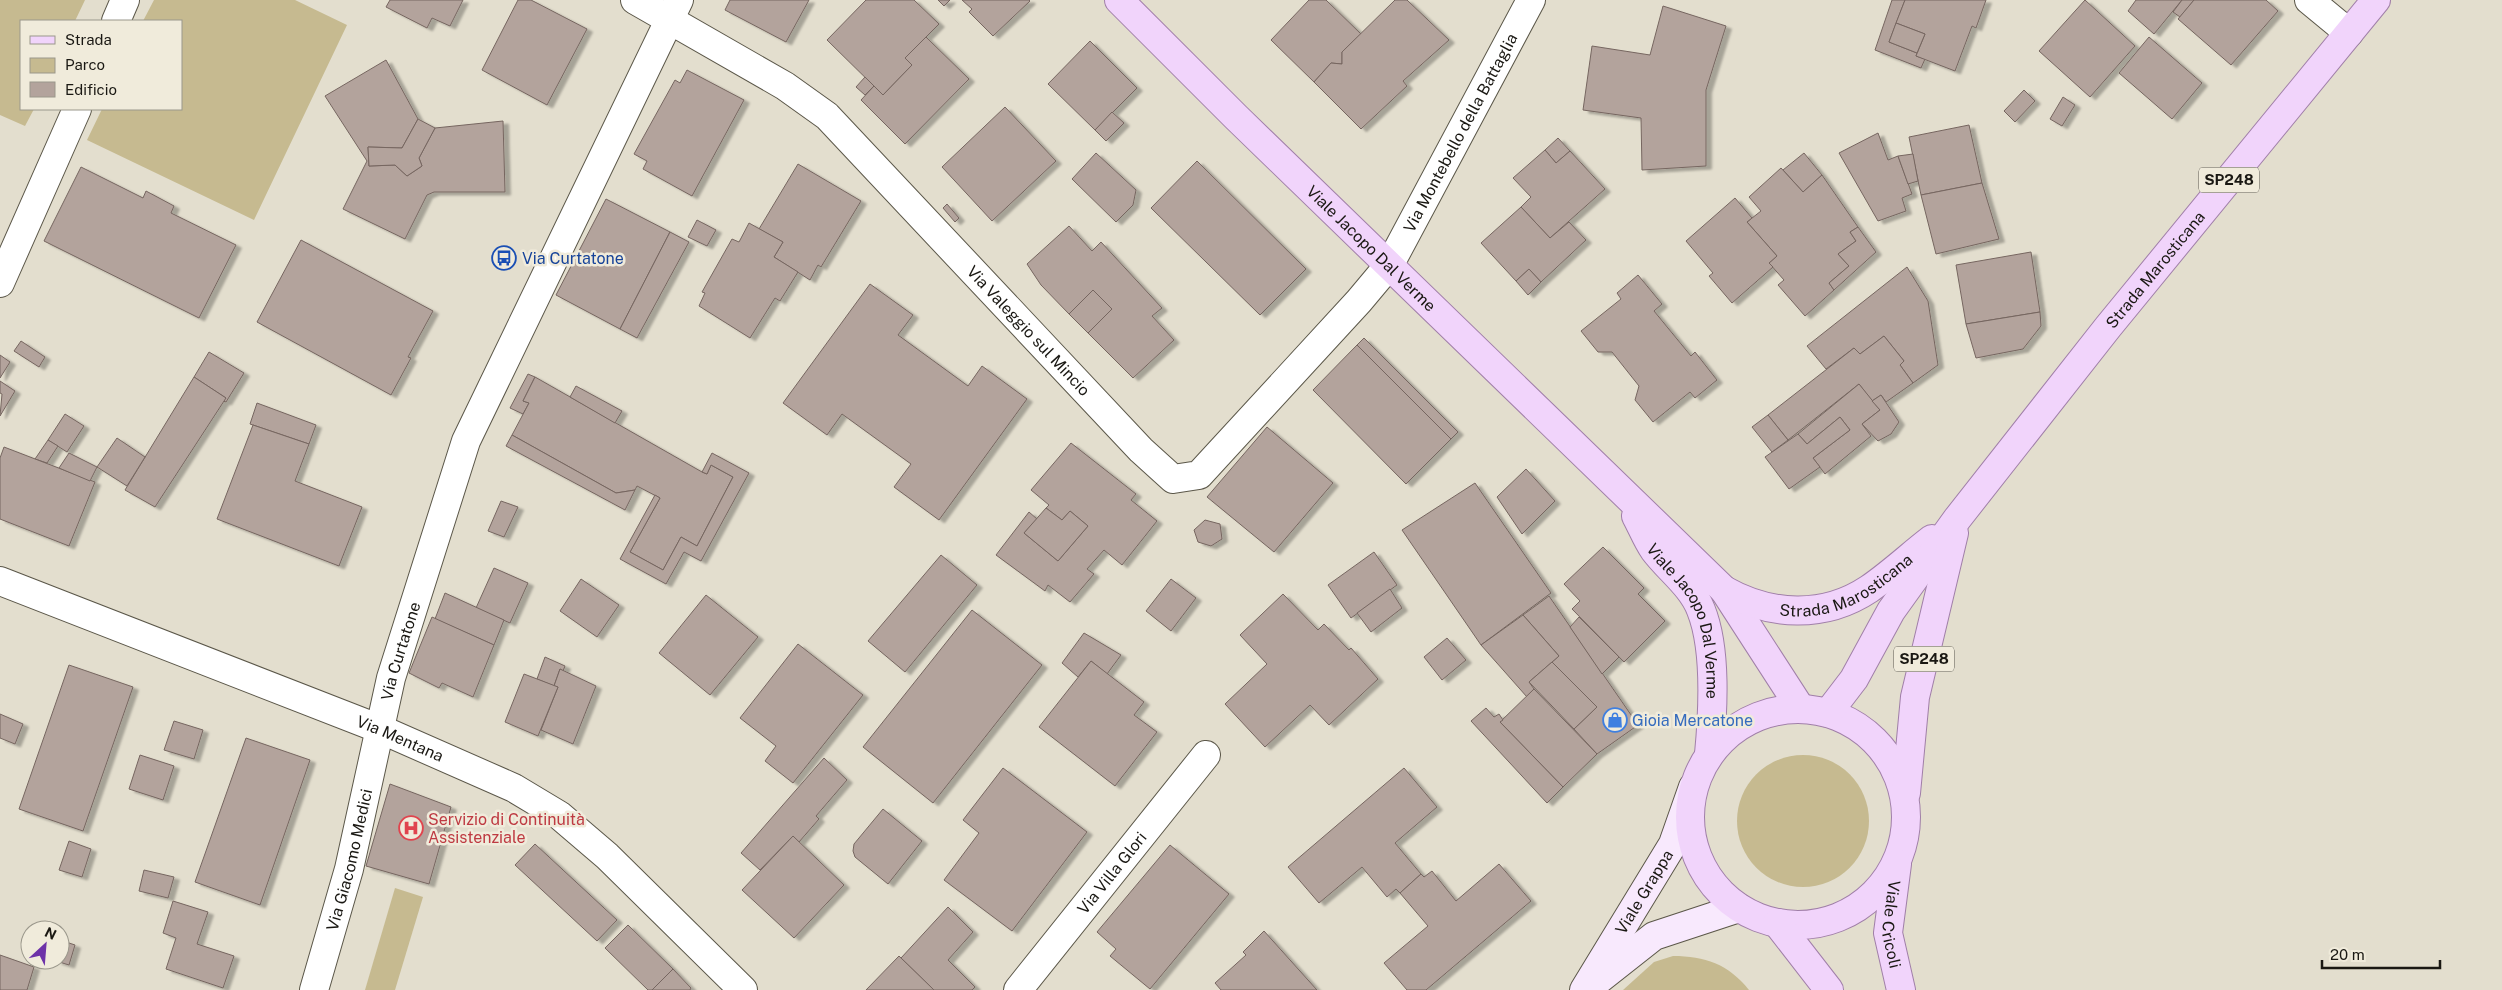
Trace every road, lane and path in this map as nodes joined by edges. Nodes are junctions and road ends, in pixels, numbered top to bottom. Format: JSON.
{"nodes":[{"id":1,"x":635,"y":0,"type":"edge"},
{"id":2,"x":1119,"y":0,"type":"edge"},
{"id":3,"x":1531,"y":0,"type":"edge"},
{"id":4,"x":2309,"y":0,"type":"edge"},
{"id":5,"x":2376,"y":0,"type":"edge"},
{"id":6,"x":674,"y":10,"type":"edge"},
{"id":7,"x":2349,"y":33,"type":"junction"},
{"id":8,"x":77,"y":110,"type":"edge"},
{"id":9,"x":1390,"y":264,"type":"junction"},
{"id":10,"x":0,"y":283,"type":"edge"},
{"id":11,"x":1625,"y":495,"type":"junction"},
{"id":12,"x":1957,"y":519,"type":"junction"},
{"id":13,"x":0,"y":582,"type":"edge"},
{"id":14,"x":1724,"y":590,"type":"junction"},
{"id":15,"x":1801,"y":709,"type":"junction"},
{"id":16,"x":1828,"y":713,"type":"junction"},
{"id":17,"x":380,"y":729,"type":"junction"},
{"id":18,"x":1709,"y":754,"type":"junction"},
{"id":19,"x":1206,"y":755,"type":"dead end"},
{"id":20,"x":1693,"y":787,"type":"junction"},
{"id":21,"x":1905,"y":802,"type":"junction"},
{"id":22,"x":1898,"y":857,"type":"junction"},
{"id":23,"x":1739,"y":908,"type":"junction"},
{"id":24,"x":1777,"y":923,"type":"junction"},
{"id":25,"x":314,"y":990,"type":"edge"},
{"id":26,"x":743,"y":990,"type":"edge"},
{"id":27,"x":1018,"y":990,"type":"edge"},
{"id":28,"x":1585,"y":990,"type":"edge"},
{"id":29,"x":1829,"y":990,"type":"edge"},
{"id":30,"x":1900,"y":990,"type":"edge"}],
"edges":[{"from":1,"to":6,"type":"street","name":"Via Valeggio sul Mincio"},
{"from":2,"to":9,"type":"main road","name":"Viale Jacopo Dal Verme"},
{"from":3,"to":9,"type":"street","name":"Via Montebello della Battaglia"},
{"from":4,"to":7,"type":"street"},
{"from":5,"to":7,"type":"main road","name":"Strada Marosticana","number":"SP248"},
{"from":6,"to":9,"type":"street","name":"Via Valeggio sul Mincio"},
{"from":6,"to":17,"type":"street","name":"Via Curtatone"},
{"from":7,"to":12,"type":"main road","name":"Strada Marosticana","number":"SP248"},
{"from":8,"to":10,"type":"street"},
{"from":9,"to":11,"type":"main road","name":"Viale Jacopo Dal Verme"},
{"from":11,"to":14,"type":"main road","name":"Viale Jacopo Dal Verme"},
{"from":11,"to":18,"type":"main road","name":"Viale Jacopo Dal Verme"},
{"from":12,"to":14,"type":"main road","name":"Strada Marosticana"},
{"from":12,"to":16,"type":"main road","name":"Strada Marosticana","number":"SP248"},
{"from":12,"to":21,"type":"main road","name":"Strada Marosticana","number":"SP248"},
{"from":13,"to":17,"type":"street","name":"Via Mentana"},
{"from":14,"to":15,"type":"main road","name":"Viale Jacopo Dal Verme"},
{"from":15,"to":16,"type":"main road","number":"SP248"},
{"from":15,"to":18,"type":"main road","number":"SP248"},
{"from":16,"to":21,"type":"main road","number":"SP248"},
{"from":17,"to":25,"type":"street","name":"Via Giacomo Medici"},
{"from":17,"to":26,"type":"street","name":"Via Mentana"},
{"from":18,"to":20,"type":"main road","number":"SP248"},
{"from":19,"to":27,"type":"street","name":"Via Villa Glori"},
{"from":20,"to":23,"type":"main road","number":"SP248"},
{"from":20,"to":28,"type":"main road","name":"Viale Grappa","number":"SP248"},
{"from":21,"to":22,"type":"main road","number":"SP248"},
{"from":22,"to":24,"type":"main road","number":"SP248"},
{"from":22,"to":30,"type":"main road","name":"Viale Cricoli"},
{"from":23,"to":24,"type":"main road","number":"SP248"},
{"from":23,"to":28,"type":"main road","name":"Viale Grappa","number":"SP248"},
{"from":24,"to":29,"type":"main road"}]}
